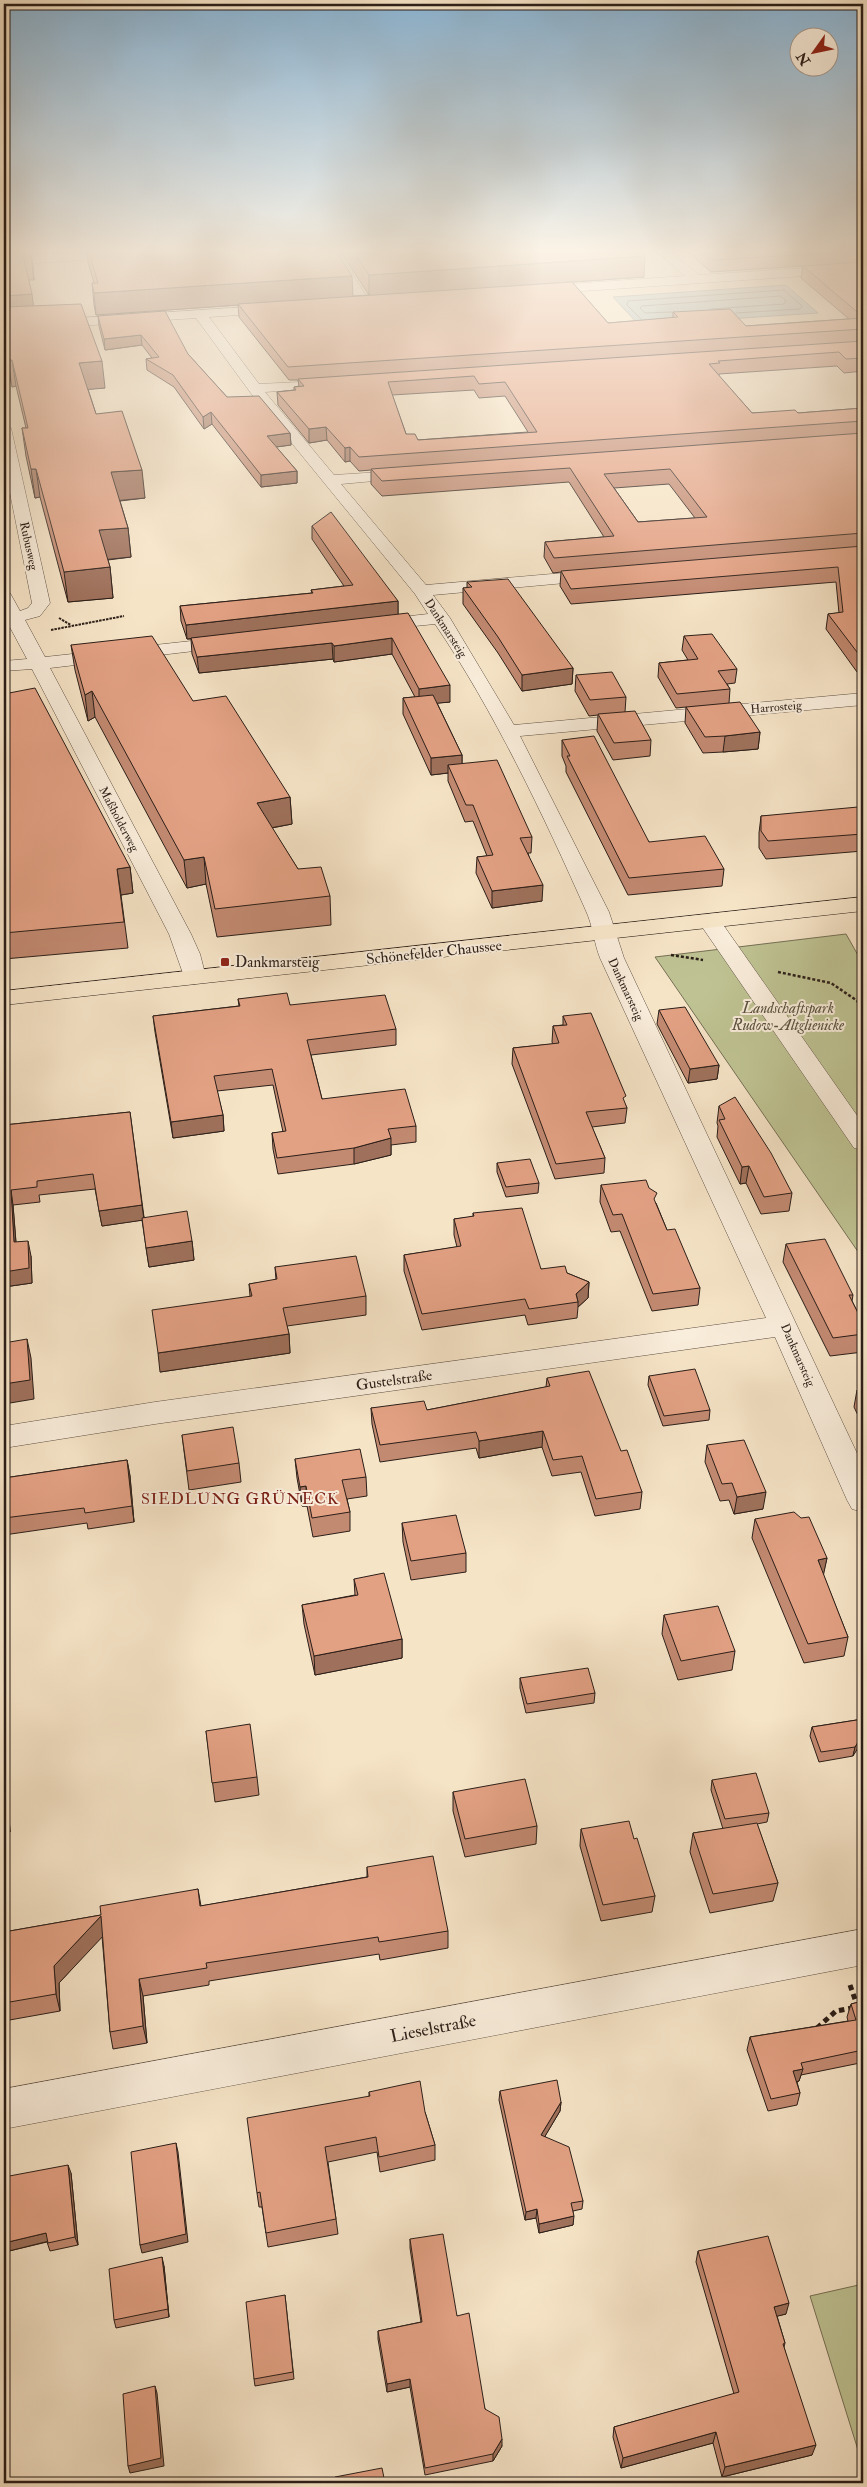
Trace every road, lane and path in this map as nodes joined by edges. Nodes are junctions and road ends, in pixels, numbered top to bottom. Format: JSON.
{"nodes":[{"id":1,"x":237,"y":365,"type":"edge"},
{"id":2,"x":345,"y":382,"type":"edge"},
{"id":3,"x":255,"y":389,"type":"junction"},
{"id":4,"x":4,"y":428,"type":"edge"},
{"id":5,"x":420,"y":472,"type":"edge"},
{"id":6,"x":331,"y":480,"type":"junction"},
{"id":7,"x":612,"y":574,"type":"edge"},
{"id":8,"x":421,"y":591,"type":"junction"},
{"id":9,"x":4,"y":597,"type":"edge"},
{"id":10,"x":124,"y":616,"type":"dead end"},
{"id":11,"x":14,"y":618,"type":"junction"},
{"id":12,"x":441,"y":618,"type":"junction"},
{"id":13,"x":360,"y":627,"type":"edge"},
{"id":14,"x":23,"y":635,"type":"junction"},
{"id":15,"x":242,"y":640,"type":"edge"},
{"id":16,"x":39,"y":663,"type":"junction"},
{"id":17,"x":4,"y":666,"type":"edge"},
{"id":18,"x":863,"y":699,"type":"edge"},
{"id":19,"x":510,"y":731,"type":"junction"},
{"id":20,"x":863,"y":904,"type":"edge"},
{"id":21,"x":709,"y":921,"type":"junction"},
{"id":22,"x":606,"y":933,"type":"junction"},
{"id":23,"x":194,"y":977,"type":"junction"},
{"id":24,"x":816,"y":979,"type":"dead end"},
{"id":25,"x":4,"y":998,"type":"edge"},
{"id":26,"x":863,"y":1005,"type":"edge"},
{"id":27,"x":863,"y":1142,"type":"edge"},
{"id":28,"x":784,"y":1326,"type":"junction"},
{"id":29,"x":4,"y":1437,"type":"edge"},
{"id":30,"x":863,"y":1500,"type":"edge"},
{"id":31,"x":856,"y":1964,"type":"edge"},
{"id":32,"x":814,"y":2030,"type":"edge"},
{"id":33,"x":4,"y":2109,"type":"edge"}],
"edges":[{"from":1,"to":3,"type":"street","name":"Dankmarsteig"},
{"from":2,"to":3,"type":"street"},
{"from":3,"to":6,"type":"street","name":"Dankmarsteig"},
{"from":4,"to":11,"type":"street","name":"Rubusweg"},
{"from":5,"to":6,"type":"street"},
{"from":6,"to":8,"type":"street","name":"Dankmarsteig"},
{"from":7,"to":8,"type":"street"},
{"from":8,"to":12,"type":"street","name":"Dankmarsteig"},
{"from":9,"to":11,"type":"street","name":"Maßholderweg"},
{"from":10,"to":14,"type":"path"},
{"from":11,"to":14,"type":"street","name":"Maßholderweg"},
{"from":12,"to":13,"type":"street"},
{"from":12,"to":19,"type":"street","name":"Dankmarsteig"},
{"from":14,"to":16,"type":"street","name":"Maßholderweg"},
{"from":15,"to":16,"type":"street"},
{"from":16,"to":17,"type":"street"},
{"from":16,"to":23,"type":"street","name":"Maßholderweg"},
{"from":18,"to":19,"type":"street","name":"Harrosteig"},
{"from":19,"to":22,"type":"street","name":"Dankmarsteig"},
{"from":20,"to":21,"type":"main road","name":"Schönefelder Chaussee"},
{"from":21,"to":22,"type":"main road","name":"Schönefelder Chaussee"},
{"from":21,"to":27,"type":"street"},
{"from":22,"to":23,"type":"main road","name":"Schönefelder Chaussee"},
{"from":22,"to":28,"type":"street","name":"Dankmarsteig"},
{"from":23,"to":25,"type":"main road","name":"Schönefelder Chaussee"},
{"from":24,"to":26,"type":"path"},
{"from":28,"to":29,"type":"street","name":"Gustelstraße"},
{"from":28,"to":30,"type":"street","name":"Dankmarsteig"},
{"from":31,"to":32,"type":"path"},
{"from":31,"to":33,"type":"street","name":"Lieselstraße"}]}
